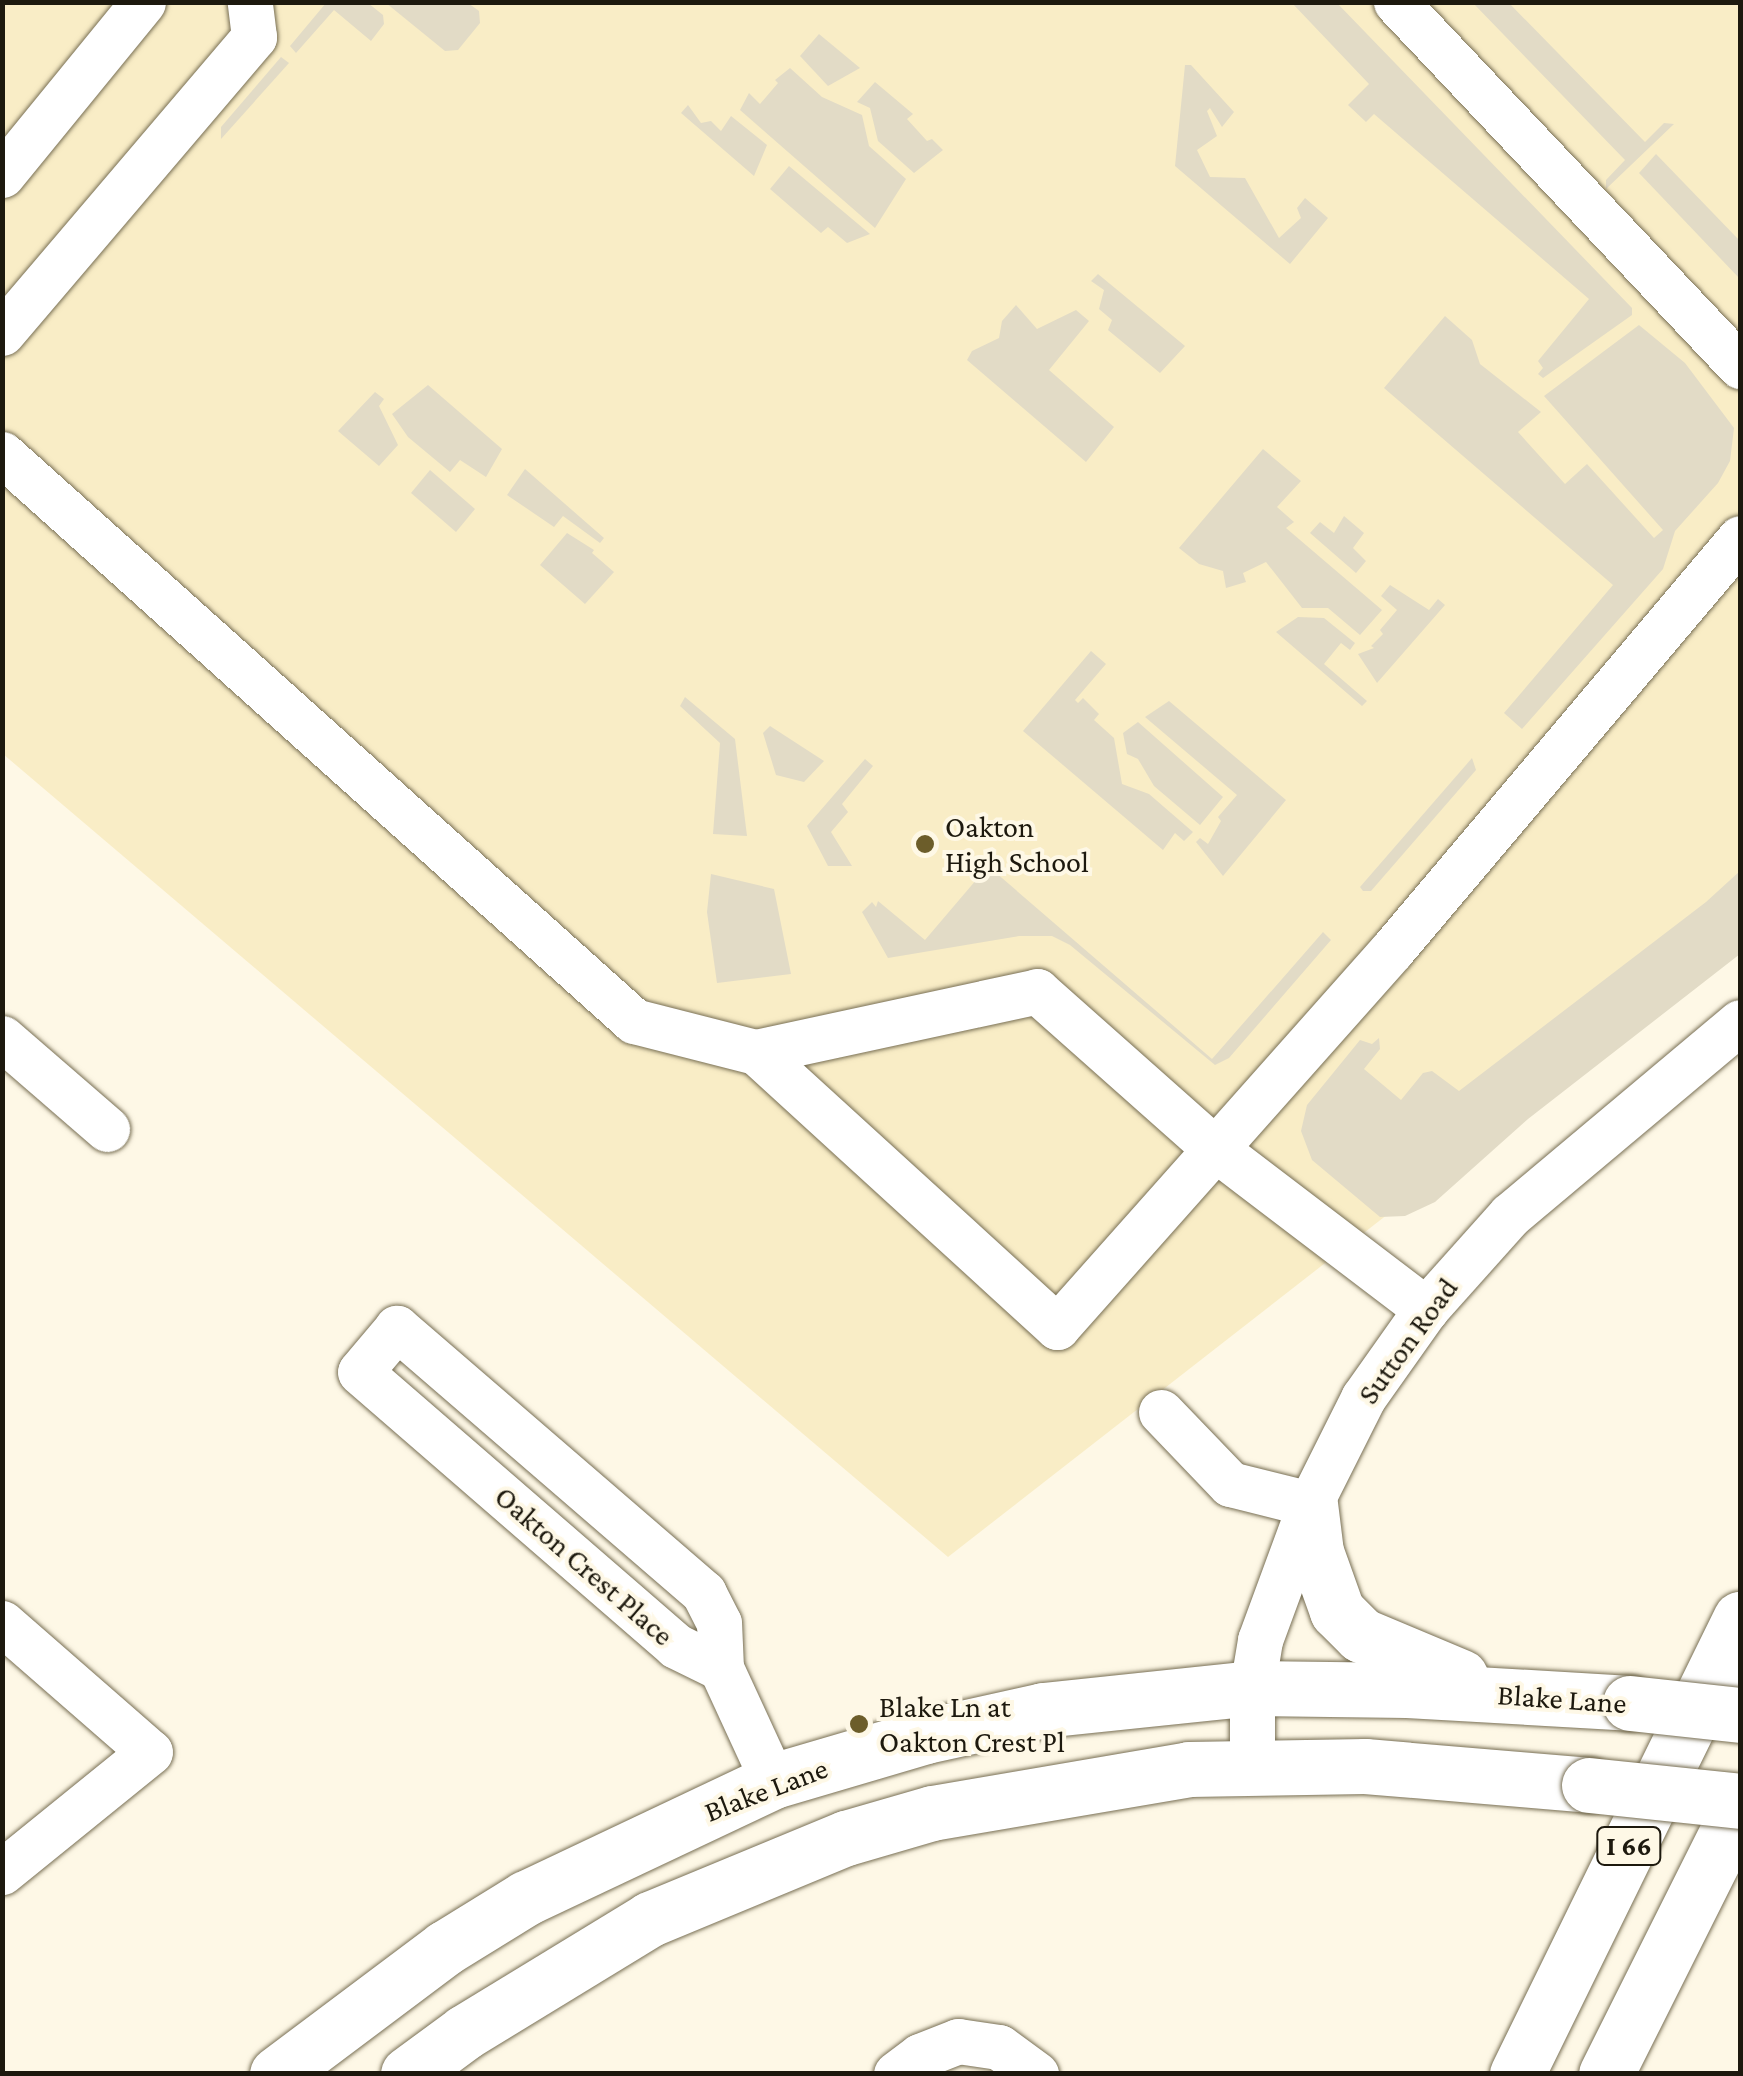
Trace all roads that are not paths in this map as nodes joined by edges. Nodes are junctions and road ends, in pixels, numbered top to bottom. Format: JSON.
{"nodes":[{"id":1,"x":143,"y":2,"type":"edge"},
{"id":2,"x":250,"y":2,"type":"edge"},
{"id":3,"x":1396,"y":2,"type":"edge"},
{"id":4,"x":2,"y":175,"type":"edge"},
{"id":5,"x":2,"y":333,"type":"edge"},
{"id":6,"x":1740,"y":366,"type":"edge"},
{"id":7,"x":2,"y":454,"type":"edge"},
{"id":8,"x":1740,"y":538,"type":"edge"},
{"id":9,"x":1740,"y":1022,"type":"edge"},
{"id":10,"x":2,"y":1038,"type":"edge"},
{"id":11,"x":756,"y":1052,"type":"junction"},
{"id":12,"x":107,"y":1129,"type":"dead end"},
{"id":13,"x":1213,"y":1147,"type":"junction"},
{"id":14,"x":1426,"y":1310,"type":"junction"},
{"id":15,"x":360,"y":1372,"type":"dead end"},
{"id":16,"x":1161,"y":1412,"type":"dead end"},
{"id":17,"x":1310,"y":1504,"type":"junction"},
{"id":18,"x":1740,"y":1619,"type":"edge"},
{"id":19,"x":2,"y":1623,"type":"edge"},
{"id":20,"x":1252,"y":1688,"type":"junction"},
{"id":21,"x":1516,"y":1696,"type":"junction"},
{"id":22,"x":1740,"y":1714,"type":"edge"},
{"id":23,"x":1252,"y":1767,"type":"junction"},
{"id":24,"x":773,"y":1782,"type":"junction"},
{"id":25,"x":1740,"y":1804,"type":"edge"},
{"id":26,"x":2,"y":1872,"type":"edge"},
{"id":27,"x":276,"y":2074,"type":"edge"},
{"id":28,"x":408,"y":2074,"type":"edge"},
{"id":29,"x":896,"y":2074,"type":"edge"},
{"id":30,"x":1036,"y":2074,"type":"edge"},
{"id":31,"x":1517,"y":2074,"type":"edge"},
{"id":32,"x":1606,"y":2074,"type":"edge"}],
"edges":[{"from":1,"to":4,"type":"street"},
{"from":2,"to":5,"type":"street"},
{"from":3,"to":6,"type":"street"},
{"from":7,"to":11,"type":"street"},
{"from":8,"to":13,"type":"street"},
{"from":9,"to":14,"type":"street","name":"Sutton Road"},
{"from":10,"to":12,"type":"street"},
{"from":11,"to":13,"type":"street"},
{"from":11,"to":13,"type":"street"},
{"from":13,"to":14,"type":"street"},
{"from":14,"to":17,"type":"street","name":"Sutton Road"},
{"from":15,"to":24,"type":"street","name":"Oakton Crest Place"},
{"from":16,"to":17,"type":"street"},
{"from":17,"to":20,"type":"street","name":"Sutton Road"},
{"from":17,"to":21,"type":"main road"},
{"from":18,"to":31,"type":"main road","number":"I 66"},
{"from":19,"to":26,"type":"street"},
{"from":20,"to":21,"type":"main road","name":"Blake Lane"},
{"from":20,"to":23,"type":"street","name":"Sutton Road"},
{"from":20,"to":24,"type":"main road","name":"Blake Lane"},
{"from":21,"to":22,"type":"main road","name":"Blake Lane","bridge":true},
{"from":23,"to":25,"type":"main road","bridge":true},
{"from":23,"to":28,"type":"main road"},
{"from":24,"to":27,"type":"main road","name":"Blake Lane"},
{"from":25,"to":32,"type":"main road"},
{"from":29,"to":30,"type":"street"}]}
